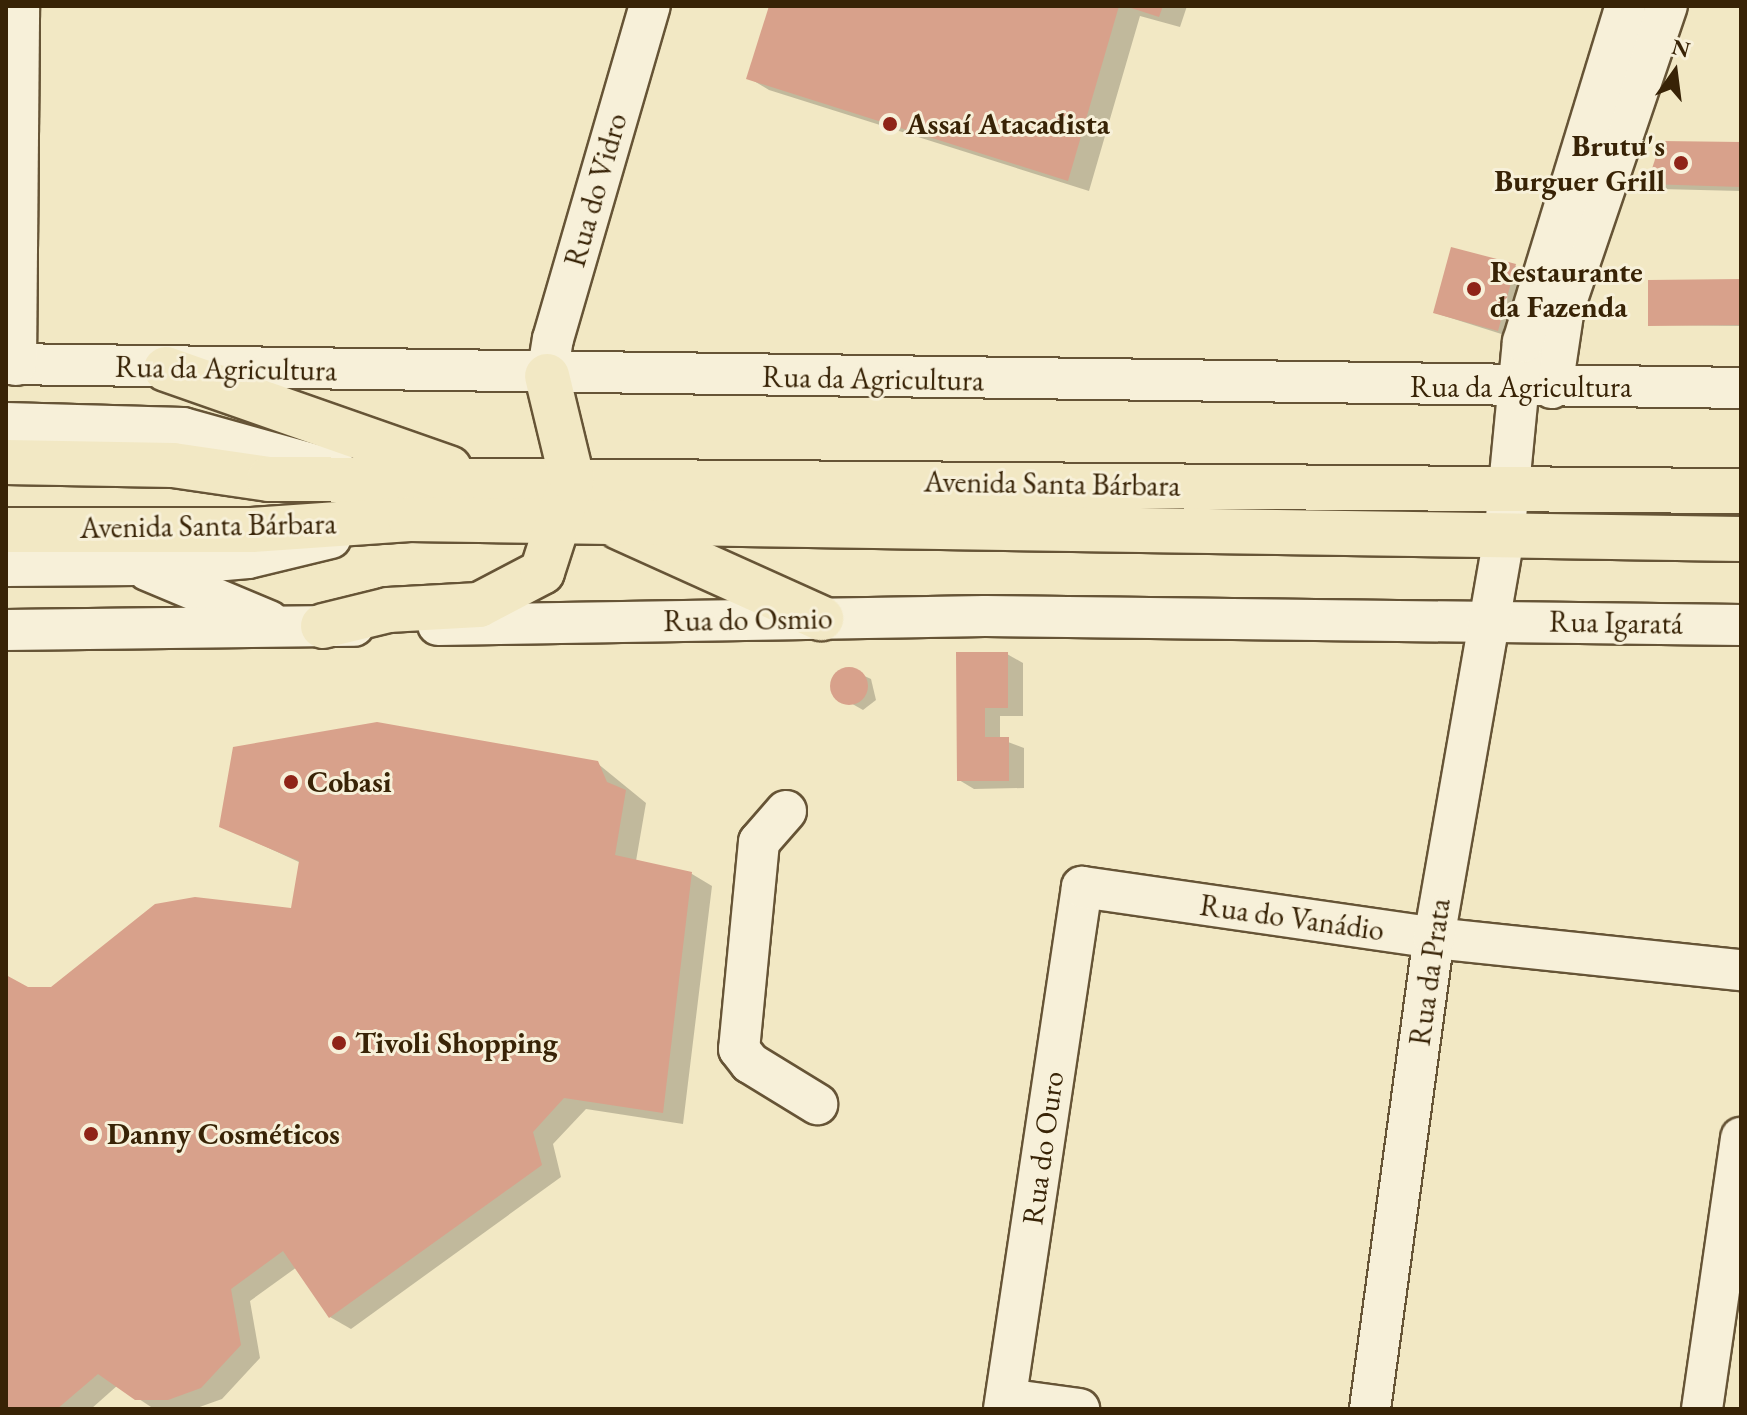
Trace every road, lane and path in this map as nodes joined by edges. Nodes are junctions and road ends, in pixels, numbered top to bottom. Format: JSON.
{"nodes":[{"id":1,"x":19,"y":6,"type":"edge"},
{"id":2,"x":650,"y":6,"type":"edge"},
{"id":3,"x":1626,"y":6,"type":"edge"},
{"id":4,"x":1667,"y":6,"type":"edge"},
{"id":5,"x":11,"y":364,"type":"edge"},
{"id":6,"x":166,"y":369,"type":"junction"},
{"id":7,"x":547,"y":376,"type":"junction"},
{"id":8,"x":1535,"y":387,"type":"junction"},
{"id":9,"x":1741,"y":388,"type":"edge"},
{"id":10,"x":6,"y":423,"type":"edge"},
{"id":11,"x":6,"y":462,"type":"edge"},
{"id":12,"x":478,"y":478,"type":"junction"},
{"id":13,"x":364,"y":479,"type":"junction"},
{"id":14,"x":572,"y":479,"type":"junction"},
{"id":15,"x":1511,"y":488,"type":"junction"},
{"id":16,"x":1741,"y":491,"type":"edge"},
{"id":17,"x":410,"y":519,"type":"junction"},
{"id":18,"x":562,"y":521,"type":"junction"},
{"id":19,"x":609,"y":522,"type":"junction"},
{"id":20,"x":6,"y":530,"type":"edge"},
{"id":21,"x":1504,"y":538,"type":"junction"},
{"id":22,"x":1741,"y":539,"type":"edge"},
{"id":23,"x":6,"y":566,"type":"edge"},
{"id":24,"x":136,"y":566,"type":"junction"},
{"id":25,"x":821,"y":618,"type":"junction"},
{"id":26,"x":1490,"y":623,"type":"junction"},
{"id":27,"x":1741,"y":625,"type":"edge"},
{"id":28,"x":303,"y":627,"type":"junction"},
{"id":29,"x":6,"y":630,"type":"edge"},
{"id":30,"x":786,"y":811,"type":"dead end"},
{"id":31,"x":1082,"y":887,"type":"joint"},
{"id":32,"x":1434,"y":938,"type":"junction"},
{"id":33,"x":1741,"y":970,"type":"edge"},
{"id":34,"x":817,"y":1104,"type":"dead end"},
{"id":35,"x":1741,"y":1138,"type":"edge"},
{"id":36,"x":1005,"y":1404,"type":"edge"},
{"id":37,"x":1079,"y":1409,"type":"edge"},
{"id":38,"x":1370,"y":1409,"type":"edge"},
{"id":39,"x":1702,"y":1409,"type":"edge"}],
"edges":[{"from":1,"to":5,"type":"street"},
{"from":2,"to":7,"type":"street","name":"Rua do Vidro"},
{"from":3,"to":8,"type":"street"},
{"from":4,"to":8,"type":"street"},
{"from":5,"to":6,"type":"street","name":"Rua da Agricultura"},
{"from":6,"to":7,"type":"street","name":"Rua da Agricultura"},
{"from":6,"to":12,"type":"main road"},
{"from":7,"to":8,"type":"street","name":"Rua da Agricultura"},
{"from":7,"to":14,"type":"main road"},
{"from":8,"to":9,"type":"street","name":"Rua da Agricultura"},
{"from":8,"to":15,"type":"street","name":"Rua da Prata"},
{"from":10,"to":13,"type":"street","name":"Avenida Santa Bárbara"},
{"from":11,"to":13,"type":"main road","name":"Avenida Santa Bárbara"},
{"from":12,"to":13,"type":"main road","name":"Avenida Santa Bárbara"},
{"from":12,"to":14,"type":"main road","name":"Avenida Santa Bárbara"},
{"from":14,"to":15,"type":"main road","name":"Avenida Santa Bárbara"},
{"from":14,"to":18,"type":"main road"},
{"from":15,"to":16,"type":"main road","name":"Avenida Santa Bárbara"},
{"from":15,"to":21,"type":"street","name":"Rua da Prata"},
{"from":17,"to":18,"type":"main road","name":"Avenida Santa Bárbara"},
{"from":17,"to":20,"type":"main road","name":"Avenida Santa Bárbara"},
{"from":17,"to":24,"type":"street","name":"Avenida Santa Bárbara"},
{"from":18,"to":19,"type":"main road","name":"Avenida Santa Bárbara"},
{"from":18,"to":28,"type":"main road"},
{"from":19,"to":21,"type":"main road","name":"Avenida Santa Bárbara"},
{"from":19,"to":25,"type":"main road"},
{"from":21,"to":22,"type":"main road","name":"Avenida Santa Bárbara"},
{"from":21,"to":26,"type":"street","name":"Rua da Prata"},
{"from":23,"to":24,"type":"street","name":"Avenida Santa Bárbara"},
{"from":24,"to":28,"type":"street","name":"Avenida Santa Bárbara"},
{"from":25,"to":26,"type":"street","name":"Rua do Osmio"},
{"from":25,"to":28,"type":"street","name":"Rua do Osmio"},
{"from":26,"to":27,"type":"street","name":"Rua Igaratá"},
{"from":26,"to":32,"type":"street","name":"Rua da Prata"},
{"from":28,"to":29,"type":"street","name":"Rua do Osmio"},
{"from":30,"to":34,"type":"street"},
{"from":31,"to":32,"type":"street","name":"Rua do Vanádio"},
{"from":31,"to":36,"type":"street","name":"Rua do Ouro"},
{"from":32,"to":33,"type":"street","name":"Rua do Vanádio"},
{"from":32,"to":38,"type":"street","name":"Rua da Prata"},
{"from":35,"to":39,"type":"street"},
{"from":36,"to":37,"type":"street"}]}
